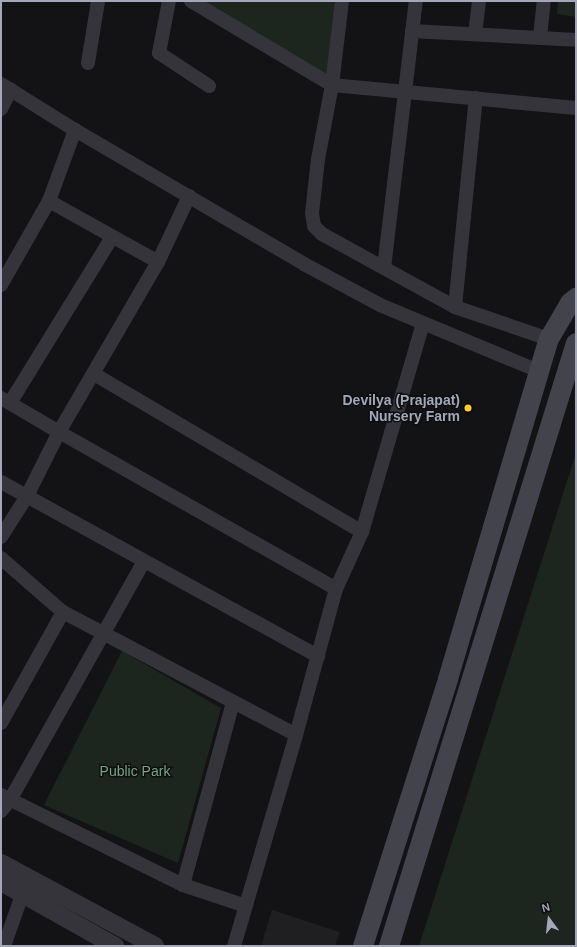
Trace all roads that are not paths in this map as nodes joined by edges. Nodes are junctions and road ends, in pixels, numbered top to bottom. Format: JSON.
{"nodes":[{"id":1,"x":98,"y":1,"type":"edge"},
{"id":2,"x":169,"y":1,"type":"edge"},
{"id":3,"x":191,"y":1,"type":"edge"},
{"id":4,"x":342,"y":1,"type":"edge"},
{"id":5,"x":416,"y":1,"type":"edge"},
{"id":6,"x":479,"y":1,"type":"edge"},
{"id":7,"x":544,"y":1,"type":"edge"},
{"id":8,"x":412,"y":31,"type":"junction"},
{"id":9,"x":475,"y":34,"type":"junction"},
{"id":10,"x":540,"y":37,"type":"junction"},
{"id":11,"x":576,"y":40,"type":"edge"},
{"id":12,"x":88,"y":63,"type":"dead end"},
{"id":13,"x":332,"y":85,"type":"junction"},
{"id":14,"x":209,"y":86,"type":"dead end"},
{"id":15,"x":6,"y":87,"type":"edge"},
{"id":16,"x":404,"y":91,"type":"junction"},
{"id":17,"x":476,"y":98,"type":"junction"},
{"id":18,"x":576,"y":108,"type":"edge"},
{"id":19,"x":1,"y":109,"type":"edge"},
{"id":20,"x":75,"y":130,"type":"junction"},
{"id":21,"x":189,"y":196,"type":"junction"},
{"id":22,"x":49,"y":201,"type":"junction"},
{"id":23,"x":112,"y":237,"type":"junction"},
{"id":24,"x":158,"y":262,"type":"junction"},
{"id":25,"x":384,"y":268,"type":"junction"},
{"id":26,"x":1,"y":285,"type":"edge"},
{"id":27,"x":576,"y":298,"type":"edge"},
{"id":28,"x":455,"y":307,"type":"junction"},
{"id":29,"x":423,"y":324,"type":"junction"},
{"id":30,"x":549,"y":340,"type":"junction"},
{"id":31,"x":576,"y":343,"type":"edge"},
{"id":32,"x":541,"y":372,"type":"junction"},
{"id":33,"x":94,"y":374,"type":"junction"},
{"id":34,"x":6,"y":401,"type":"edge"},
{"id":35,"x":58,"y":432,"type":"junction"},
{"id":36,"x":1,"y":482,"type":"edge"},
{"id":37,"x":26,"y":496,"type":"junction"},
{"id":38,"x":362,"y":532,"type":"junction"},
{"id":39,"x":1,"y":537,"type":"edge"},
{"id":40,"x":1,"y":558,"type":"edge"},
{"id":41,"x":144,"y":561,"type":"junction"},
{"id":42,"x":336,"y":589,"type":"junction"},
{"id":43,"x":63,"y":612,"type":"junction"},
{"id":44,"x":104,"y":634,"type":"junction"},
{"id":45,"x":318,"y":656,"type":"junction"},
{"id":46,"x":233,"y":702,"type":"junction"},
{"id":47,"x":1,"y":723,"type":"edge"},
{"id":48,"x":296,"y":735,"type":"junction"},
{"id":49,"x":4,"y":802,"type":"edge"},
{"id":50,"x":1,"y":863,"type":"edge"},
{"id":51,"x":1,"y":882,"type":"edge"},
{"id":52,"x":26,"y":885,"type":"junction"},
{"id":53,"x":183,"y":885,"type":"junction"},
{"id":54,"x":246,"y":906,"type":"junction"},
{"id":55,"x":4,"y":946,"type":"edge"},
{"id":56,"x":115,"y":946,"type":"edge"},
{"id":57,"x":155,"y":946,"type":"edge"},
{"id":58,"x":234,"y":946,"type":"edge"},
{"id":59,"x":364,"y":946,"type":"edge"},
{"id":60,"x":389,"y":946,"type":"edge"}],
"edges":[{"from":1,"to":12,"type":"street"},
{"from":2,"to":14,"type":"street"},
{"from":3,"to":13,"type":"street"},
{"from":4,"to":13,"type":"street"},
{"from":5,"to":8,"type":"street"},
{"from":6,"to":9,"type":"street"},
{"from":7,"to":10,"type":"street"},
{"from":8,"to":9,"type":"street"},
{"from":8,"to":16,"type":"street"},
{"from":9,"to":10,"type":"street"},
{"from":10,"to":11,"type":"street"},
{"from":13,"to":16,"type":"street"},
{"from":13,"to":25,"type":"street"},
{"from":15,"to":19,"type":"street"},
{"from":15,"to":20,"type":"street"},
{"from":16,"to":17,"type":"street"},
{"from":16,"to":25,"type":"street"},
{"from":17,"to":18,"type":"street"},
{"from":17,"to":28,"type":"street"},
{"from":20,"to":21,"type":"street"},
{"from":20,"to":22,"type":"street"},
{"from":21,"to":24,"type":"street"},
{"from":21,"to":29,"type":"street"},
{"from":22,"to":23,"type":"street"},
{"from":22,"to":26,"type":"street"},
{"from":23,"to":24,"type":"street"},
{"from":23,"to":34,"type":"street"},
{"from":24,"to":33,"type":"street"},
{"from":25,"to":28,"type":"street"},
{"from":27,"to":30,"type":"main road"},
{"from":28,"to":30,"type":"street"},
{"from":29,"to":32,"type":"street"},
{"from":29,"to":38,"type":"street"},
{"from":30,"to":32,"type":"main road"},
{"from":31,"to":60,"type":"main road"},
{"from":32,"to":59,"type":"main road"},
{"from":33,"to":35,"type":"street"},
{"from":33,"to":38,"type":"street"},
{"from":34,"to":35,"type":"street"},
{"from":35,"to":37,"type":"street"},
{"from":35,"to":42,"type":"street"},
{"from":36,"to":37,"type":"street"},
{"from":37,"to":39,"type":"street"},
{"from":37,"to":41,"type":"street"},
{"from":38,"to":42,"type":"street"},
{"from":40,"to":43,"type":"street"},
{"from":41,"to":44,"type":"street"},
{"from":41,"to":45,"type":"street"},
{"from":42,"to":45,"type":"street"},
{"from":43,"to":44,"type":"street"},
{"from":43,"to":47,"type":"street"},
{"from":44,"to":46,"type":"street"},
{"from":44,"to":49,"type":"street"},
{"from":45,"to":48,"type":"street"},
{"from":46,"to":48,"type":"street"},
{"from":46,"to":53,"type":"street"},
{"from":48,"to":54,"type":"street"},
{"from":49,"to":53,"type":"street"},
{"from":50,"to":52,"type":"street"},
{"from":51,"to":52,"type":"street"},
{"from":52,"to":55,"type":"street"},
{"from":52,"to":56,"type":"street"},
{"from":52,"to":57,"type":"street"},
{"from":53,"to":54,"type":"street"},
{"from":54,"to":58,"type":"street"}]}
